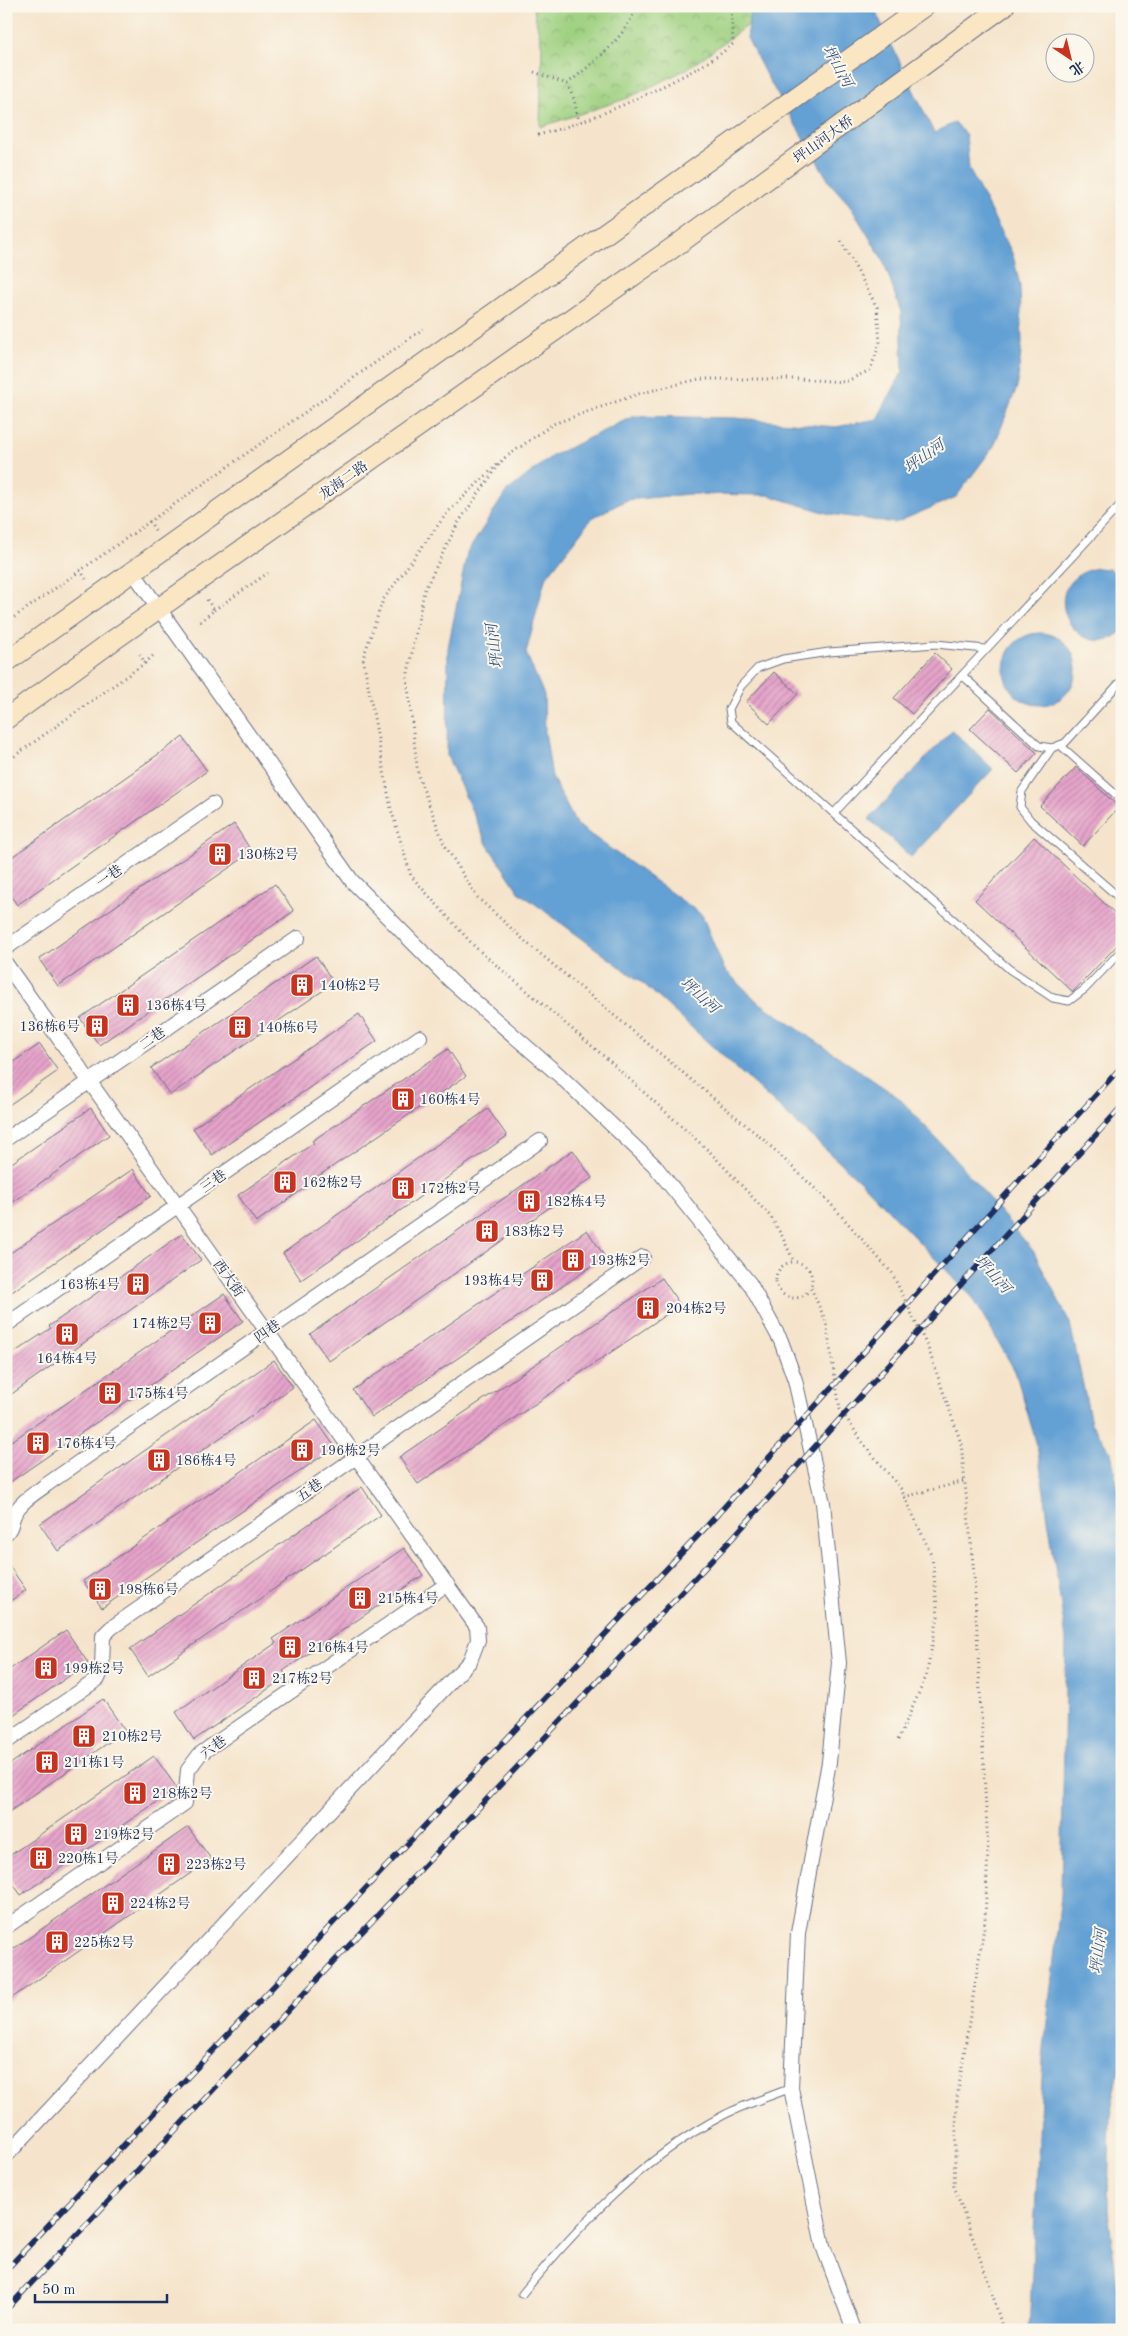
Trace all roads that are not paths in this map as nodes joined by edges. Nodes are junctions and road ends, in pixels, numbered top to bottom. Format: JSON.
{"nodes":[{"id":1,"x":924,"y":6,"type":"edge"},
{"id":2,"x":1004,"y":6,"type":"edge"},
{"id":3,"x":681,"y":242,"type":"joint"},
{"id":4,"x":1122,"y":503,"type":"edge"},
{"id":5,"x":133,"y":572,"type":"junction"},
{"id":6,"x":158,"y":609,"type":"junction"},
{"id":7,"x":985,"y":649,"type":"junction"},
{"id":8,"x":6,"y":662,"type":"edge"},
{"id":9,"x":962,"y":675,"type":"junction"},
{"id":10,"x":1122,"y":680,"type":"edge"},
{"id":11,"x":6,"y":719,"type":"edge"},
{"id":12,"x":1060,"y":745,"type":"junction"},
{"id":13,"x":1052,"y":748,"type":"junction"},
{"id":14,"x":1122,"y":800,"type":"edge"},
{"id":15,"x":213,"y":804,"type":"dead end"},
{"id":16,"x":835,"y":812,"type":"junction"},
{"id":17,"x":1122,"y":900,"type":"edge"},
{"id":18,"x":298,"y":938,"type":"dead end"},
{"id":19,"x":6,"y":948,"type":"edge"},
{"id":20,"x":1122,"y":950,"type":"edge"},
{"id":21,"x":6,"y":964,"type":"edge"},
{"id":22,"x":420,"y":1037,"type":"dead end"},
{"id":23,"x":90,"y":1081,"type":"junction"},
{"id":24,"x":6,"y":1139,"type":"edge"},
{"id":25,"x":540,"y":1141,"type":"dead end"},
{"id":26,"x":178,"y":1205,"type":"junction"},
{"id":27,"x":643,"y":1257,"type":"dead end"},
{"id":28,"x":6,"y":1324,"type":"edge"},
{"id":29,"x":267,"y":1331,"type":"junction"},
{"id":30,"x":356,"y":1457,"type":"junction"},
{"id":31,"x":6,"y":1533,"type":"edge"},
{"id":32,"x":450,"y":1588,"type":"junction"},
{"id":33,"x":6,"y":1742,"type":"edge"},
{"id":34,"x":6,"y":1927,"type":"edge"},
{"id":35,"x":791,"y":2088,"type":"junction"},
{"id":36,"x":6,"y":2156,"type":"edge"},
{"id":37,"x":522,"y":2294,"type":"dead end"},
{"id":38,"x":854,"y":2330,"type":"edge"}],
"edges":[{"from":1,"to":5,"type":"main road"},
{"from":2,"to":3,"type":"main road","name":"坪山河大桥"},
{"from":3,"to":6,"type":"main road","name":"龙海二路"},
{"from":4,"to":7,"type":"lane"},
{"from":5,"to":6,"type":"street"},
{"from":5,"to":8,"type":"main road"},
{"from":6,"to":11,"type":"main road","name":"龙海二路"},
{"from":6,"to":35,"type":"street"},
{"from":7,"to":9,"type":"lane"},
{"from":7,"to":16,"type":"lane"},
{"from":9,"to":13,"type":"lane"},
{"from":9,"to":16,"type":"lane"},
{"from":10,"to":12,"type":"lane"},
{"from":12,"to":13,"type":"lane"},
{"from":12,"to":14,"type":"lane"},
{"from":13,"to":17,"type":"lane"},
{"from":15,"to":19,"type":"street","name":"一巷"},
{"from":16,"to":20,"type":"lane"},
{"from":18,"to":23,"type":"street","name":"二巷"},
{"from":21,"to":23,"type":"street","name":"西大街"},
{"from":22,"to":26,"type":"street","name":"三巷"},
{"from":23,"to":24,"type":"street","name":"二巷"},
{"from":23,"to":26,"type":"street","name":"西大街"},
{"from":25,"to":29,"type":"street","name":"四巷"},
{"from":26,"to":28,"type":"street","name":"三巷"},
{"from":26,"to":29,"type":"street","name":"西大街"},
{"from":27,"to":30,"type":"street","name":"五巷"},
{"from":29,"to":30,"type":"street","name":"西大街"},
{"from":29,"to":31,"type":"street","name":"四巷"},
{"from":30,"to":32,"type":"street","name":"西大街"},
{"from":30,"to":33,"type":"street","name":"五巷"},
{"from":32,"to":34,"type":"street","name":"六巷"},
{"from":32,"to":36,"type":"street","name":"西大街"},
{"from":35,"to":37,"type":"lane"},
{"from":35,"to":38,"type":"street"}]}
